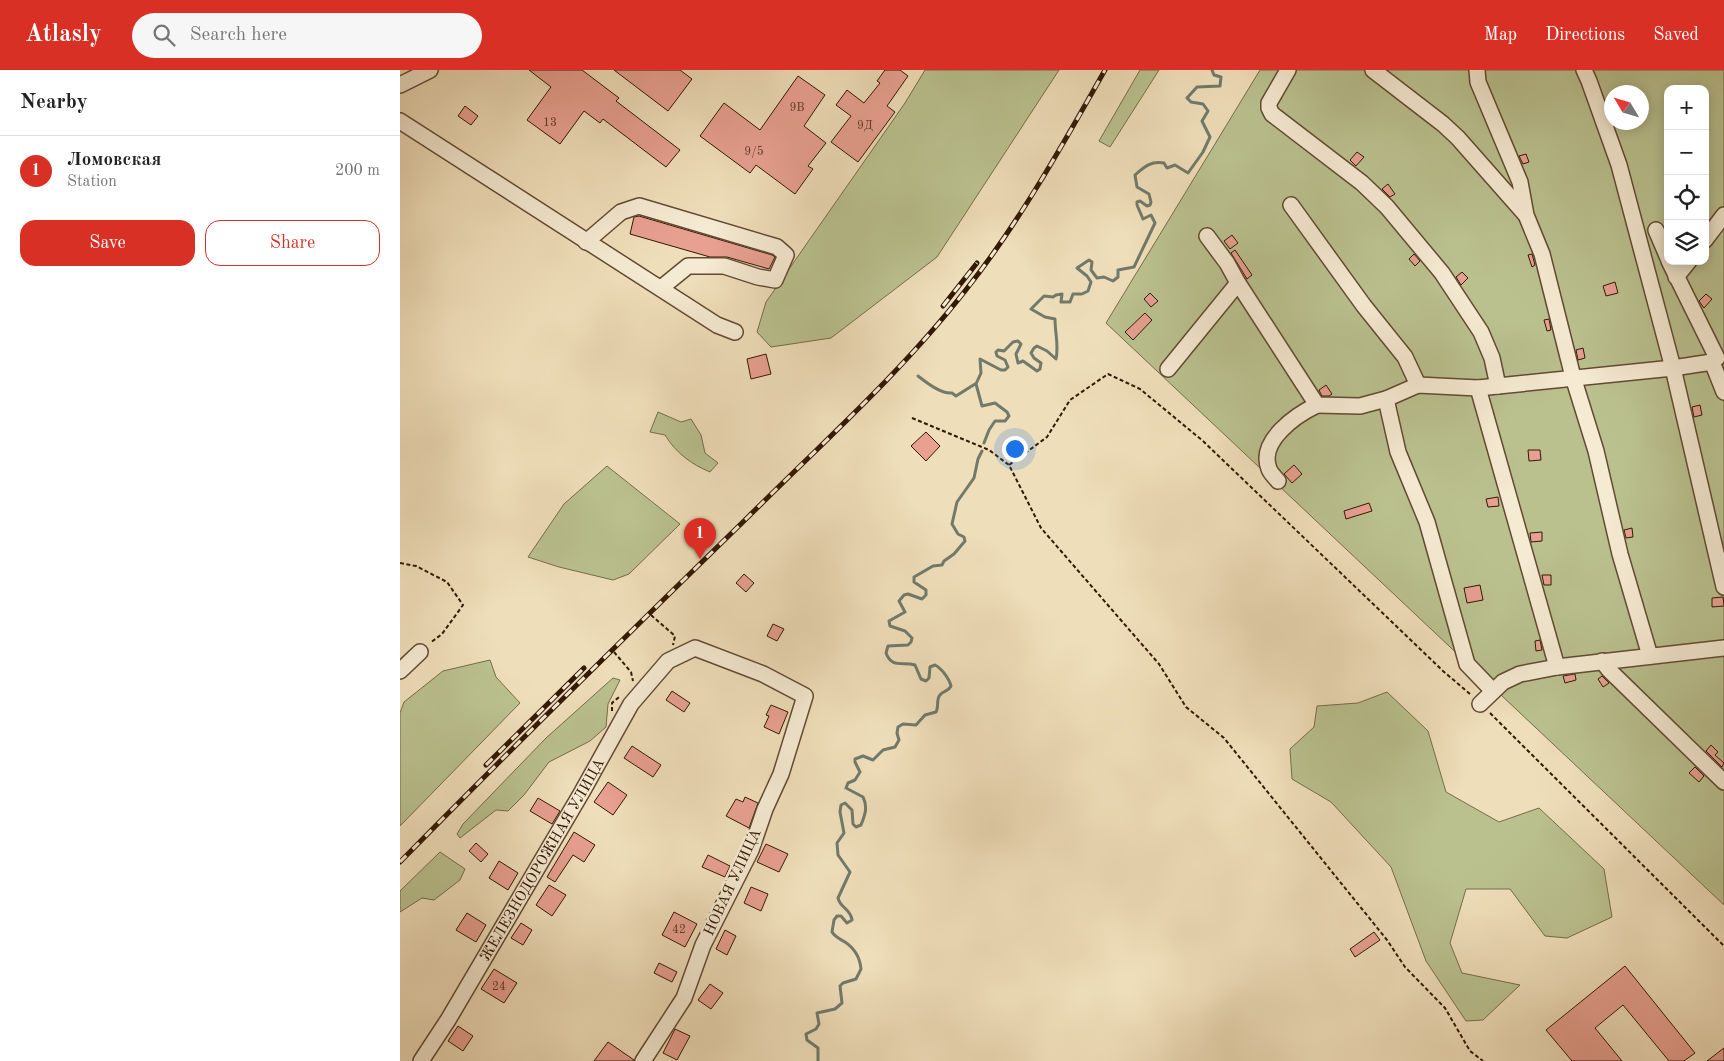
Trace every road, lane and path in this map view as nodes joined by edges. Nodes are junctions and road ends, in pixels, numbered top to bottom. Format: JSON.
{"nodes":[{"id":1,"x":430,"y":70,"type":"edge"},
{"id":2,"x":1288,"y":70,"type":"edge"},
{"id":3,"x":1373,"y":70,"type":"edge"},
{"id":4,"x":1476,"y":70,"type":"edge"},
{"id":5,"x":1584,"y":70,"type":"edge"},
{"id":6,"x":400,"y":86,"type":"edge"},
{"id":7,"x":400,"y":122,"type":"edge"},
{"id":8,"x":1291,"y":205,"type":"dead end"},
{"id":9,"x":1526,"y":215,"type":"junction"},
{"id":10,"x":1724,"y":215,"type":"edge"},
{"id":11,"x":1656,"y":230,"type":"dead end"},
{"id":12,"x":1709,"y":235,"type":"edge"},
{"id":13,"x":1207,"y":236,"type":"dead end"},
{"id":14,"x":586,"y":242,"type":"junction"},
{"id":15,"x":1664,"y":249,"type":"edge"},
{"id":16,"x":1671,"y":265,"type":"edge"},
{"id":17,"x":1686,"y":265,"type":"edge"},
{"id":18,"x":1676,"y":277,"type":"junction"},
{"id":19,"x":1238,"y":283,"type":"junction"},
{"id":20,"x":661,"y":288,"type":"junction"},
{"id":21,"x":735,"y":332,"type":"dead end"},
{"id":22,"x":1718,"y":357,"type":"edge"},
{"id":23,"x":1673,"y":368,"type":"junction"},
{"id":24,"x":1168,"y":369,"type":"dead end"},
{"id":25,"x":1573,"y":378,"type":"junction"},
{"id":26,"x":1418,"y":385,"type":"junction"},
{"id":27,"x":1498,"y":386,"type":"junction"},
{"id":28,"x":1478,"y":388,"type":"junction"},
{"id":29,"x":1724,"y":392,"type":"edge"},
{"id":30,"x":1386,"y":399,"type":"junction"},
{"id":31,"x":1317,"y":405,"type":"junction"},
{"id":32,"x":912,"y":418,"type":"dead end"},
{"id":33,"x":1009,"y":465,"type":"junction"},
{"id":34,"x":1278,"y":481,"type":"dead end"},
{"id":35,"x":400,"y":563,"type":"edge"},
{"id":36,"x":1724,"y":588,"type":"edge"},
{"id":37,"x":651,"y":615,"type":"dead end"},
{"id":38,"x":675,"y":636,"type":"dead end"},
{"id":39,"x":1724,"y":648,"type":"edge"},
{"id":40,"x":420,"y":652,"type":"joint"},
{"id":41,"x":614,"y":652,"type":"dead end"},
{"id":42,"x":1650,"y":656,"type":"junction"},
{"id":43,"x":1602,"y":661,"type":"junction"},
{"id":44,"x":1557,"y":667,"type":"junction"},
{"id":45,"x":400,"y":672,"type":"edge"},
{"id":46,"x":631,"y":672,"type":"dead end"},
{"id":47,"x":1493,"y":691,"type":"junction"},
{"id":48,"x":805,"y":696,"type":"joint"},
{"id":49,"x":1480,"y":704,"type":"junction"},
{"id":50,"x":1724,"y":782,"type":"edge"},
{"id":51,"x":1724,"y":946,"type":"edge"},
{"id":52,"x":421,"y":1061,"type":"edge"},
{"id":53,"x":643,"y":1061,"type":"edge"},
{"id":54,"x":1483,"y":1061,"type":"edge"}],
"edges":[{"from":1,"to":6,"type":"street"},
{"from":2,"to":27,"type":"street"},
{"from":3,"to":9,"type":"street"},
{"from":4,"to":9,"type":"street"},
{"from":5,"to":23,"type":"street"},
{"from":7,"to":14,"type":"street"},
{"from":8,"to":26,"type":"street"},
{"from":9,"to":25,"type":"street"},
{"from":10,"to":12,"type":"street"},
{"from":11,"to":15,"type":"street"},
{"from":13,"to":19,"type":"street"},
{"from":14,"to":20,"type":"street"},
{"from":14,"to":20,"type":"street"},
{"from":16,"to":18,"type":"street"},
{"from":17,"to":18,"type":"street"},
{"from":18,"to":22,"type":"street"},
{"from":19,"to":24,"type":"street"},
{"from":19,"to":31,"type":"street"},
{"from":20,"to":21,"type":"street"},
{"from":22,"to":23,"type":"street"},
{"from":22,"to":29,"type":"street"},
{"from":23,"to":25,"type":"street"},
{"from":23,"to":36,"type":"street"},
{"from":25,"to":27,"type":"street"},
{"from":25,"to":42,"type":"street"},
{"from":26,"to":28,"type":"street"},
{"from":26,"to":30,"type":"street"},
{"from":27,"to":28,"type":"street"},
{"from":28,"to":44,"type":"street"},
{"from":30,"to":31,"type":"street"},
{"from":30,"to":47,"type":"street"},
{"from":31,"to":34,"type":"street"},
{"from":32,"to":33,"type":"path"},
{"from":33,"to":49,"type":"path"},
{"from":33,"to":54,"type":"path"},
{"from":35,"to":40,"type":"path"},
{"from":37,"to":38,"type":"path"},
{"from":39,"to":42,"type":"street"},
{"from":40,"to":45,"type":"street"},
{"from":41,"to":46,"type":"path"},
{"from":42,"to":43,"type":"street"},
{"from":43,"to":44,"type":"street"},
{"from":43,"to":50,"type":"street"},
{"from":44,"to":47,"type":"street"},
{"from":47,"to":49,"type":"street"},
{"from":48,"to":52,"type":"street","name":"ЖЕЛЕЗНОДОРОЖНАЯ УЛИЦА"},
{"from":48,"to":53,"type":"street","name":"НОВАЯ УЛИЦА"},
{"from":49,"to":51,"type":"path"}]}
